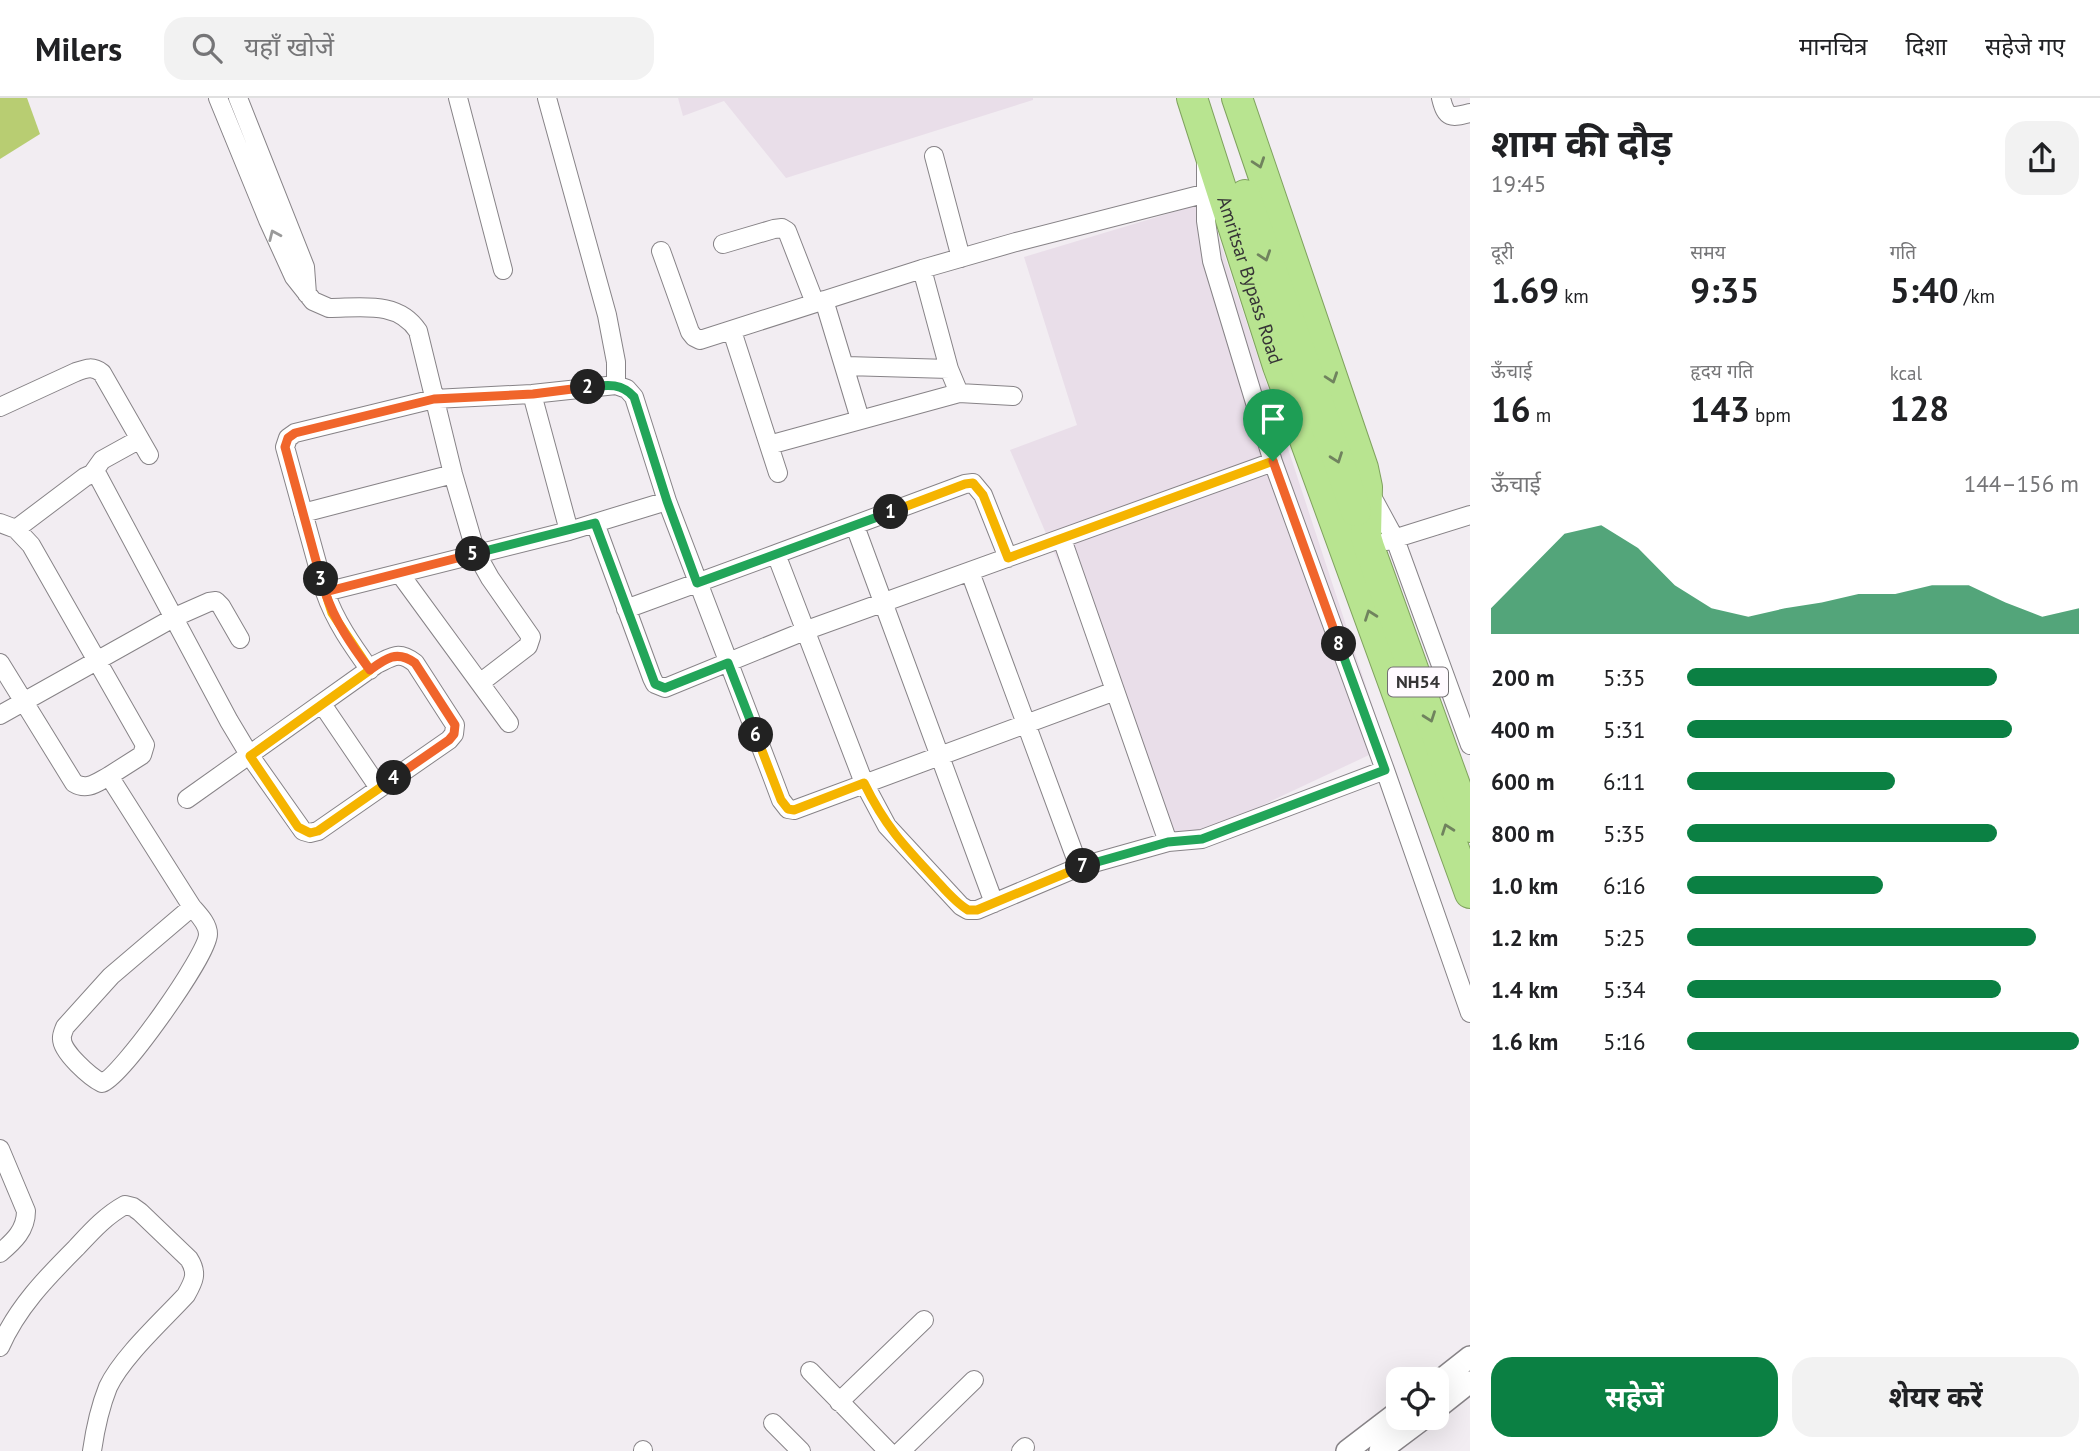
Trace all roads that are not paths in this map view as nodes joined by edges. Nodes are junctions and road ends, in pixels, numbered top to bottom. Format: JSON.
{"nodes":[{"id":1,"x":218,"y":98,"type":"edge"},
{"id":2,"x":237,"y":98,"type":"edge"},
{"id":3,"x":458,"y":98,"type":"edge"},
{"id":4,"x":547,"y":98,"type":"edge"},
{"id":5,"x":1192,"y":98,"type":"edge"},
{"id":6,"x":1212,"y":98,"type":"edge"},
{"id":7,"x":1237,"y":98,"type":"edge"},
{"id":8,"x":1441,"y":98,"type":"edge"},
{"id":9,"x":1470,"y":113,"type":"edge"},
{"id":10,"x":934,"y":156,"type":"dead end"},
{"id":11,"x":1213,"y":192,"type":"junction"},
{"id":12,"x":723,"y":244,"type":"dead end"},
{"id":13,"x":661,"y":251,"type":"dead end"},
{"id":14,"x":961,"y":258,"type":"junction"},
{"id":15,"x":922,"y":269,"type":"junction"},
{"id":16,"x":503,"y":270,"type":"dead end"},
{"id":17,"x":307,"y":294,"type":"junction"},
{"id":18,"x":819,"y":302,"type":"junction"},
{"id":19,"x":732,"y":331,"type":"junction"},
{"id":20,"x":846,"y":366,"type":"junction"},
{"id":21,"x":949,"y":369,"type":"junction"},
{"id":22,"x":616,"y":385,"type":"junction"},
{"id":23,"x":959,"y":393,"type":"junction"},
{"id":24,"x":533,"y":394,"type":"junction"},
{"id":25,"x":1013,"y":396,"type":"dead end"},
{"id":26,"x":434,"y":399,"type":"junction"},
{"id":27,"x":0,"y":407,"type":"edge"},
{"id":28,"x":860,"y":419,"type":"junction"},
{"id":29,"x":140,"y":439,"type":"junction"},
{"id":30,"x":769,"y":445,"type":"junction"},
{"id":31,"x":149,"y":455,"type":"dead end"},
{"id":32,"x":1273,"y":461,"type":"junction"},
{"id":33,"x":92,"y":474,"type":"junction"},
{"id":34,"x":453,"y":474,"type":"junction"},
{"id":35,"x":778,"y":474,"type":"dead end"},
{"id":36,"x":667,"y":501,"type":"junction"},
{"id":37,"x":303,"y":513,"type":"junction"},
{"id":38,"x":1470,"y":514,"type":"edge"},
{"id":39,"x":595,"y":523,"type":"junction"},
{"id":40,"x":8,"y":526,"type":"edge"},
{"id":41,"x":855,"y":526,"type":"junction"},
{"id":42,"x":569,"y":531,"type":"junction"},
{"id":43,"x":1062,"y":539,"type":"junction"},
{"id":44,"x":1377,"y":541,"type":"junction"},
{"id":45,"x":476,"y":553,"type":"junction"},
{"id":46,"x":776,"y":554,"type":"junction"},
{"id":47,"x":1008,"y":558,"type":"junction"},
{"id":48,"x":970,"y":572,"type":"junction"},
{"id":49,"x":400,"y":574,"type":"junction"},
{"id":50,"x":697,"y":583,"type":"junction"},
{"id":51,"x":325,"y":592,"type":"junction"},
{"id":52,"x":884,"y":603,"type":"junction"},
{"id":53,"x":626,"y":609,"type":"junction"},
{"id":54,"x":175,"y":618,"type":"junction"},
{"id":55,"x":807,"y":631,"type":"junction"},
{"id":56,"x":240,"y":639,"type":"dead end"},
{"id":57,"x":98,"y":660,"type":"junction"},
{"id":58,"x":0,"y":663,"type":"edge"},
{"id":59,"x":728,"y":663,"type":"junction"},
{"id":60,"x":370,"y":670,"type":"junction"},
{"id":61,"x":480,"y":683,"type":"junction"},
{"id":62,"x":1115,"y":691,"type":"junction"},
{"id":63,"x":24,"y":702,"type":"junction"},
{"id":64,"x":322,"y":704,"type":"junction"},
{"id":65,"x":0,"y":716,"type":"edge"},
{"id":66,"x":509,"y":723,"type":"dead end"},
{"id":67,"x":1024,"y":723,"type":"junction"},
{"id":68,"x":1470,"y":746,"type":"edge"},
{"id":69,"x":940,"y":755,"type":"junction"},
{"id":70,"x":250,"y":756,"type":"junction"},
{"id":71,"x":1385,"y":770,"type":"junction"},
{"id":72,"x":109,"y":776,"type":"junction"},
{"id":73,"x":864,"y":783,"type":"junction"},
{"id":74,"x":379,"y":788,"type":"junction"},
{"id":75,"x":187,"y":799,"type":"dead end"},
{"id":76,"x":1470,"y":827,"type":"edge"},
{"id":77,"x":1168,"y":842,"type":"junction"},
{"id":78,"x":1079,"y":867,"type":"junction"},
{"id":79,"x":1470,"y":893,"type":"edge"},
{"id":80,"x":994,"y":903,"type":"junction"},
{"id":81,"x":192,"y":907,"type":"junction"},
{"id":82,"x":1470,"y":1013,"type":"edge"},
{"id":83,"x":0,"y":1149,"type":"edge"},
{"id":84,"x":0,"y":1253,"type":"edge"},
{"id":85,"x":924,"y":1320,"type":"dead end"},
{"id":86,"x":0,"y":1347,"type":"edge"},
{"id":87,"x":1470,"y":1357,"type":"edge"},
{"id":88,"x":810,"y":1371,"type":"dead end"},
{"id":89,"x":1449,"y":1373,"type":"edge"},
{"id":90,"x":974,"y":1380,"type":"dead end"},
{"id":91,"x":1470,"y":1382,"type":"edge"},
{"id":92,"x":1449,"y":1399,"type":"edge"},
{"id":93,"x":839,"y":1402,"type":"junction"},
{"id":94,"x":1386,"y":1421,"type":"edge"},
{"id":95,"x":773,"y":1423,"type":"dead end"},
{"id":96,"x":1408,"y":1430,"type":"edge"},
{"id":97,"x":92,"y":1451,"type":"edge"},
{"id":98,"x":801,"y":1451,"type":"edge"},
{"id":99,"x":888,"y":1451,"type":"edge"},
{"id":100,"x":901,"y":1451,"type":"edge"},
{"id":101,"x":1348,"y":1451,"type":"edge"},
{"id":102,"x":1380,"y":1451,"type":"edge"}],
"edges":[{"from":17,"to":1,"type":"street","one_way":true},
{"from":2,"to":17,"type":"street"},
{"from":3,"to":16,"type":"street"},
{"from":4,"to":22,"type":"street"},
{"from":5,"to":11,"type":"highway","name":"Amritsar Bypass Road"},
{"from":6,"to":44,"type":"highway","number":"NH54","one_way":true},
{"from":7,"to":44,"type":"highway","one_way":true},
{"from":8,"to":9,"type":"street"},
{"from":10,"to":14,"type":"street"},
{"from":11,"to":14,"type":"street"},
{"from":11,"to":32,"type":"street"},
{"from":79,"to":11,"type":"highway","name":"Amritsar Bypass Road","one_way":true},
{"from":12,"to":18,"type":"street"},
{"from":13,"to":19,"type":"street"},
{"from":14,"to":15,"type":"street"},
{"from":15,"to":18,"type":"street"},
{"from":15,"to":21,"type":"street"},
{"from":17,"to":26,"type":"street"},
{"from":18,"to":19,"type":"street"},
{"from":18,"to":20,"type":"street"},
{"from":19,"to":30,"type":"street"},
{"from":20,"to":21,"type":"street"},
{"from":20,"to":28,"type":"street"},
{"from":21,"to":23,"type":"street"},
{"from":22,"to":24,"type":"street"},
{"from":22,"to":36,"type":"street"},
{"from":23,"to":25,"type":"street"},
{"from":23,"to":28,"type":"street"},
{"from":24,"to":26,"type":"street"},
{"from":24,"to":42,"type":"street"},
{"from":26,"to":34,"type":"street"},
{"from":26,"to":37,"type":"street"},
{"from":27,"to":29,"type":"street"},
{"from":28,"to":30,"type":"street"},
{"from":29,"to":31,"type":"street"},
{"from":29,"to":33,"type":"street"},
{"from":30,"to":35,"type":"street"},
{"from":32,"to":43,"type":"street"},
{"from":32,"to":71,"type":"street"},
{"from":33,"to":40,"type":"street"},
{"from":33,"to":54,"type":"street"},
{"from":34,"to":37,"type":"street"},
{"from":34,"to":45,"type":"street"},
{"from":36,"to":39,"type":"street"},
{"from":36,"to":50,"type":"street"},
{"from":37,"to":51,"type":"street"},
{"from":38,"to":44,"type":"street"},
{"from":39,"to":42,"type":"street"},
{"from":39,"to":53,"type":"street"},
{"from":40,"to":57,"type":"street"},
{"from":41,"to":46,"type":"street"},
{"from":41,"to":47,"type":"street"},
{"from":41,"to":52,"type":"street"},
{"from":42,"to":45,"type":"street"},
{"from":43,"to":47,"type":"street"},
{"from":43,"to":62,"type":"street"},
{"from":44,"to":68,"type":"street"},
{"from":44,"to":76,"type":"highway","number":"NH54","one_way":true},
{"from":45,"to":49,"type":"street"},
{"from":45,"to":61,"type":"street"},
{"from":46,"to":50,"type":"street"},
{"from":46,"to":55,"type":"street"},
{"from":47,"to":48,"type":"street"},
{"from":48,"to":52,"type":"street"},
{"from":48,"to":67,"type":"street"},
{"from":49,"to":51,"type":"street"},
{"from":49,"to":61,"type":"street"},
{"from":50,"to":53,"type":"street"},
{"from":50,"to":59,"type":"street"},
{"from":51,"to":60,"type":"street"},
{"from":52,"to":55,"type":"street"},
{"from":52,"to":69,"type":"street"},
{"from":53,"to":59,"type":"street"},
{"from":54,"to":56,"type":"street"},
{"from":54,"to":57,"type":"street"},
{"from":54,"to":70,"type":"street"},
{"from":55,"to":59,"type":"street"},
{"from":55,"to":73,"type":"street"},
{"from":57,"to":63,"type":"street"},
{"from":57,"to":72,"type":"street"},
{"from":58,"to":63,"type":"street"},
{"from":59,"to":73,"type":"street"},
{"from":60,"to":64,"type":"street"},
{"from":60,"to":74,"type":"street"},
{"from":61,"to":66,"type":"street"},
{"from":62,"to":67,"type":"street"},
{"from":62,"to":77,"type":"street"},
{"from":63,"to":65,"type":"street"},
{"from":63,"to":72,"type":"street"},
{"from":64,"to":70,"type":"street"},
{"from":64,"to":74,"type":"street"},
{"from":67,"to":69,"type":"street"},
{"from":67,"to":78,"type":"street"},
{"from":69,"to":73,"type":"street"},
{"from":69,"to":80,"type":"street"},
{"from":70,"to":74,"type":"street"},
{"from":70,"to":75,"type":"street"},
{"from":71,"to":77,"type":"street"},
{"from":71,"to":82,"type":"street"},
{"from":72,"to":81,"type":"street"},
{"from":73,"to":80,"type":"street"},
{"from":77,"to":78,"type":"street"},
{"from":78,"to":80,"type":"street"},
{"from":81,"to":81,"type":"street"},
{"from":83,"to":84,"type":"street"},
{"from":85,"to":93,"type":"street"},
{"from":86,"to":97,"type":"street"},
{"from":87,"to":89,"type":"street"},
{"from":88,"to":93,"type":"street"},
{"from":90,"to":100,"type":"street"},
{"from":91,"to":92,"type":"street"},
{"from":93,"to":99,"type":"street"},
{"from":94,"to":101,"type":"street"},
{"from":95,"to":98,"type":"street"},
{"from":96,"to":102,"type":"street"}]}
